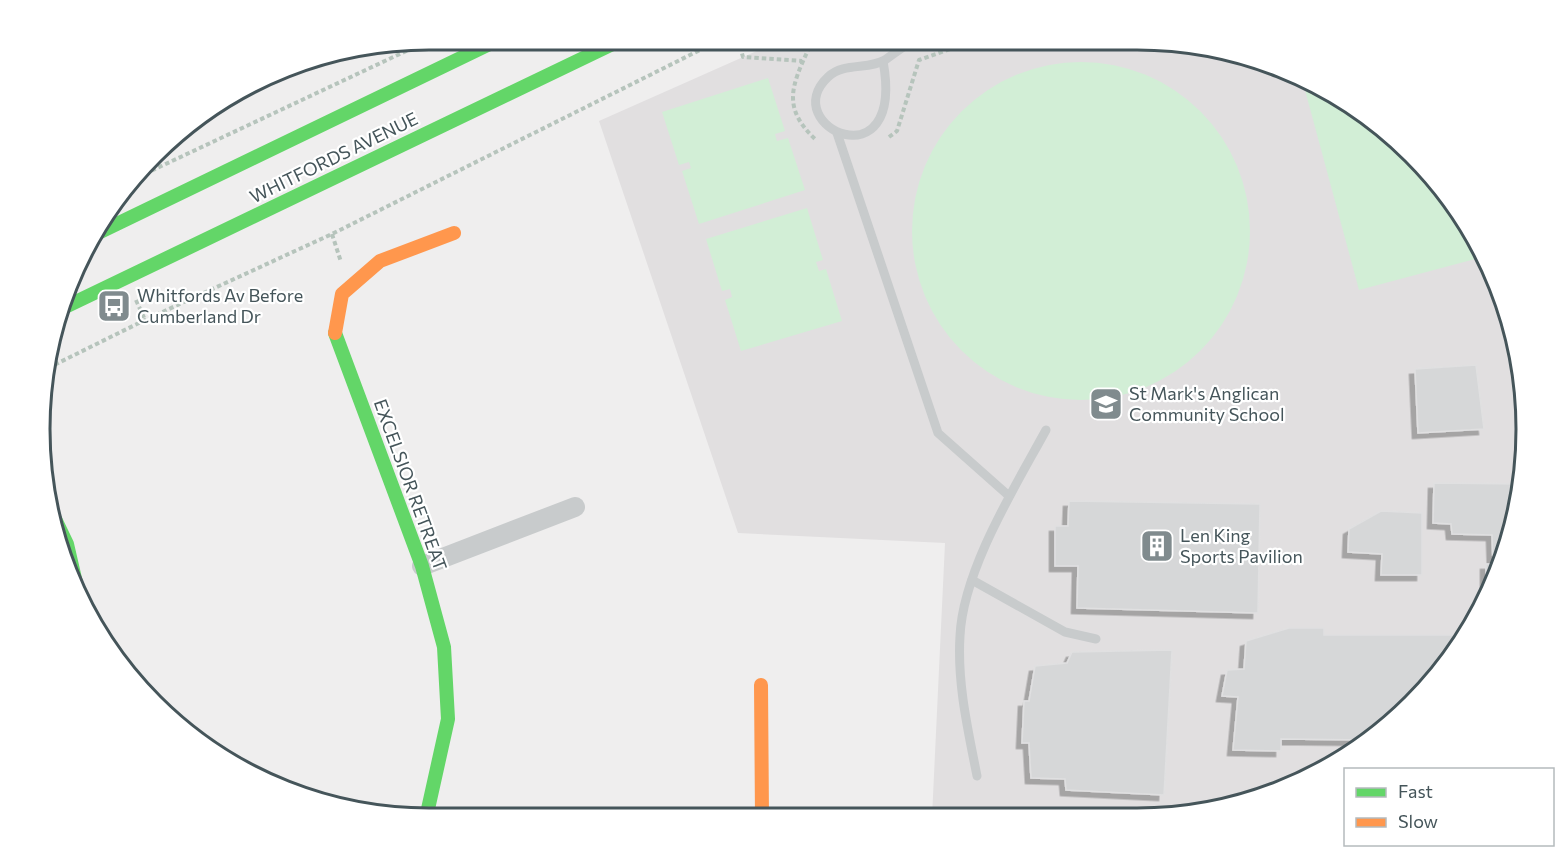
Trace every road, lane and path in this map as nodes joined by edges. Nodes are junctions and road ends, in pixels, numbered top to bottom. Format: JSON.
{"nodes":[{"id":1,"x":409,"y":50,"type":"edge"},
{"id":2,"x":477,"y":50,"type":"edge"},
{"id":3,"x":599,"y":50,"type":"edge"},
{"id":4,"x":700,"y":50,"type":"edge"},
{"id":5,"x":741,"y":50,"type":"edge"},
{"id":6,"x":896,"y":50,"type":"edge"},
{"id":7,"x":802,"y":61,"type":"dead end"},
{"id":8,"x":883,"y":61,"type":"junction"},
{"id":9,"x":837,"y":133,"type":"junction"},
{"id":10,"x":152,"y":170,"type":"edge"},
{"id":11,"x":106,"y":229,"type":"edge"},
{"id":12,"x":454,"y":233,"type":"dead end"},
{"id":13,"x":71,"y":304,"type":"edge"},
{"id":14,"x":55,"y":364,"type":"edge"},
{"id":15,"x":1046,"y":430,"type":"dead end"},
{"id":16,"x":1010,"y":496,"type":"junction"},
{"id":17,"x":575,"y":507,"type":"dead end"},
{"id":18,"x":422,"y":566,"type":"junction"},
{"id":19,"x":972,"y":580,"type":"junction"},
{"id":20,"x":1096,"y":639,"type":"dead end"},
{"id":21,"x":761,"y":685,"type":"dead end"},
{"id":22,"x":977,"y":776,"type":"dead end"},
{"id":23,"x":428,"y":808,"type":"edge"},
{"id":24,"x":762,"y":808,"type":"edge"}],
"edges":[{"from":1,"to":10,"type":"path"},
{"from":2,"to":11,"type":"main road","name":"WHITFORDS AVENUE"},
{"from":3,"to":13,"type":"main road","name":"WHITFORDS AVENUE"},
{"from":4,"to":14,"type":"path"},
{"from":5,"to":7,"type":"path"},
{"from":6,"to":8,"type":"lane"},
{"from":8,"to":9,"type":"lane"},
{"from":8,"to":9,"type":"lane"},
{"from":9,"to":16,"type":"lane"},
{"from":12,"to":18,"type":"main road","name":"EXCELSIOR RETREAT"},
{"from":15,"to":16,"type":"lane"},
{"from":16,"to":19,"type":"lane"},
{"from":17,"to":18,"type":"street"},
{"from":18,"to":23,"type":"main road","name":"EXCELSIOR RETREAT"},
{"from":19,"to":20,"type":"lane"},
{"from":19,"to":22,"type":"lane"},
{"from":21,"to":24,"type":"main road"}]}
